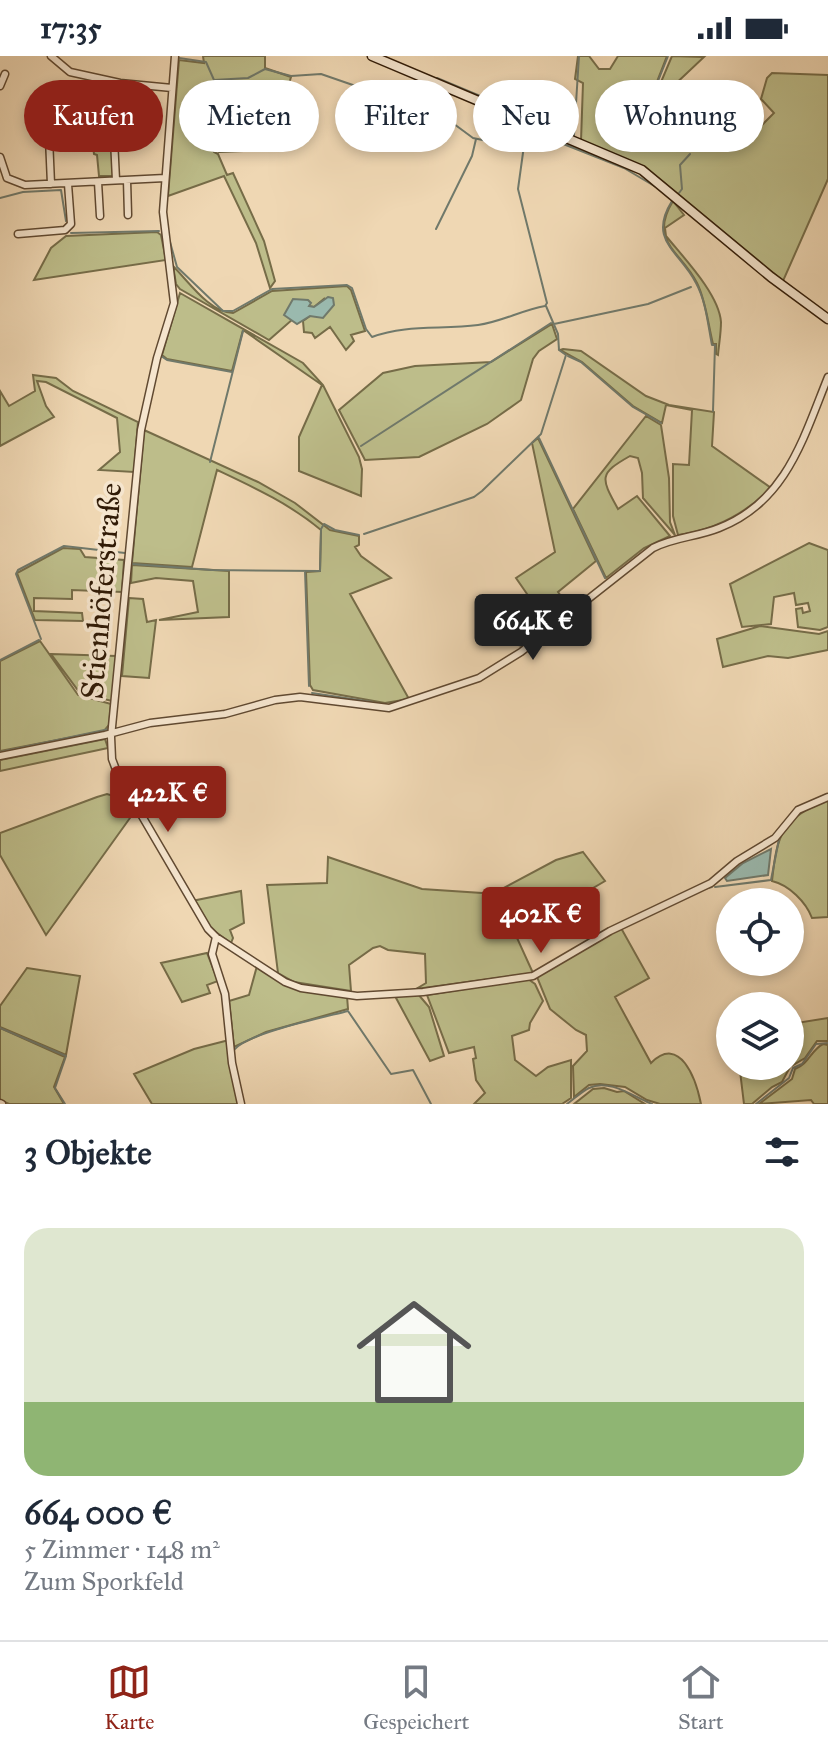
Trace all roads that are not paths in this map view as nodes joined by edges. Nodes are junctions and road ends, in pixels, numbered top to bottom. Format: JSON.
{"nodes":[{"id":1,"x":51,"y":56,"type":"edge"},
{"id":2,"x":175,"y":56,"type":"edge"},
{"id":3,"x":378,"y":57,"type":"edge"},
{"id":4,"x":5,"y":74,"type":"dead end"},
{"id":5,"x":106,"y":80,"type":"edge"},
{"id":6,"x":0,"y":86,"type":"edge"},
{"id":7,"x":163,"y":87,"type":"edge"},
{"id":8,"x":172,"y":88,"type":"junction"},
{"id":9,"x":50,"y":152,"type":"edge"},
{"id":10,"x":115,"y":152,"type":"edge"},
{"id":11,"x":0,"y":157,"type":"edge"},
{"id":12,"x":165,"y":178,"type":"junction"},
{"id":13,"x":116,"y":180,"type":"junction"},
{"id":14,"x":127,"y":180,"type":"junction"},
{"id":15,"x":98,"y":182,"type":"junction"},
{"id":16,"x":51,"y":184,"type":"junction"},
{"id":17,"x":68,"y":184,"type":"junction"},
{"id":18,"x":128,"y":215,"type":"dead end"},
{"id":19,"x":100,"y":216,"type":"dead end"},
{"id":20,"x":18,"y":234,"type":"dead end"},
{"id":21,"x":828,"y":319,"type":"edge"},
{"id":22,"x":828,"y":377,"type":"edge"},
{"id":23,"x":112,"y":732,"type":"junction"},
{"id":24,"x":0,"y":756,"type":"edge"},
{"id":25,"x":828,"y":797,"type":"edge"},
{"id":26,"x":216,"y":937,"type":"junction"},
{"id":27,"x":241,"y":1104,"type":"edge"}],
"edges":[{"from":1,"to":5,"type":"street"},
{"from":2,"to":8,"type":"street","name":"Stienhöferstraße"},
{"from":3,"to":21,"type":"street"},
{"from":4,"to":6,"type":"street"},
{"from":7,"to":8,"type":"street"},
{"from":8,"to":12,"type":"street","name":"Stienhöferstraße"},
{"from":9,"to":16,"type":"street"},
{"from":10,"to":13,"type":"street"},
{"from":11,"to":16,"type":"street"},
{"from":12,"to":14,"type":"street"},
{"from":12,"to":23,"type":"street","name":"Stienhöferstraße"},
{"from":13,"to":14,"type":"street"},
{"from":13,"to":15,"type":"street"},
{"from":14,"to":18,"type":"street"},
{"from":15,"to":17,"type":"street"},
{"from":15,"to":19,"type":"street"},
{"from":16,"to":17,"type":"street"},
{"from":17,"to":20,"type":"street"},
{"from":22,"to":23,"type":"street"},
{"from":23,"to":24,"type":"street"},
{"from":23,"to":26,"type":"street","name":"Stienhöferstraße"},
{"from":25,"to":26,"type":"street"},
{"from":26,"to":27,"type":"street"}]}
